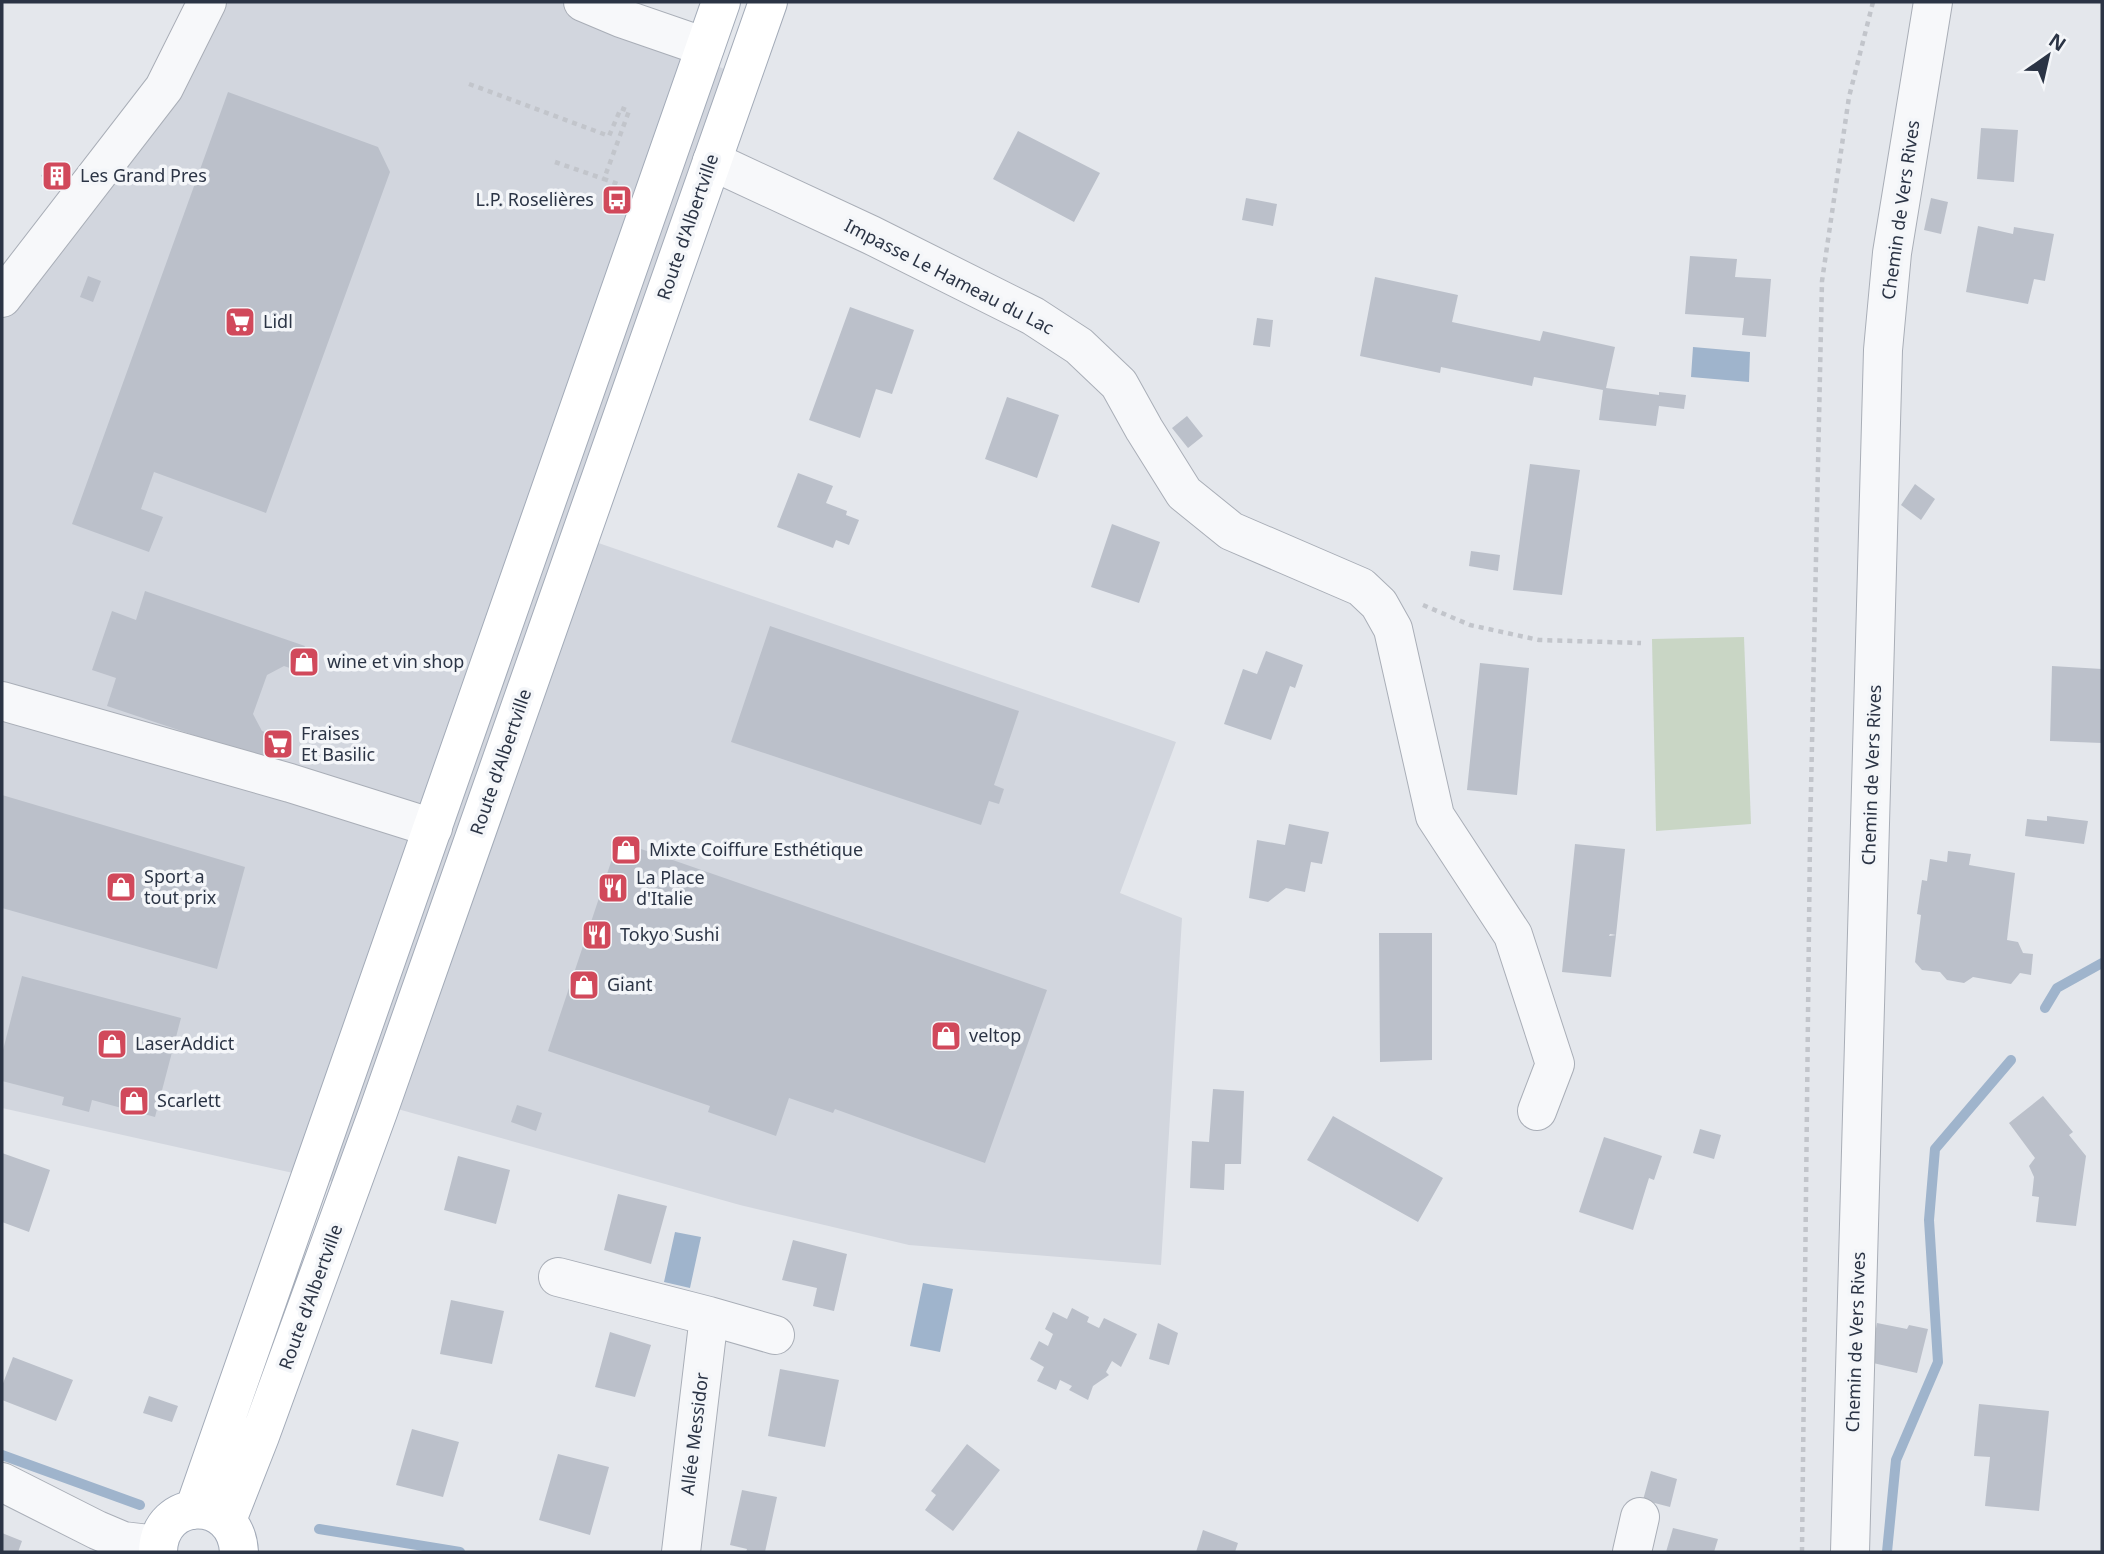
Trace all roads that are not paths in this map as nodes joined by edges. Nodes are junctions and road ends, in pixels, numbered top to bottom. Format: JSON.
{"nodes":[{"id":1,"x":207,"y":2,"type":"edge"},
{"id":2,"x":583,"y":2,"type":"edge"},
{"id":3,"x":721,"y":2,"type":"edge"},
{"id":4,"x":768,"y":2,"type":"edge"},
{"id":5,"x":1933,"y":2,"type":"edge"},
{"id":6,"x":705,"y":47,"type":"junction"},
{"id":7,"x":671,"y":144,"type":"junction"},
{"id":8,"x":712,"y":161,"type":"junction"},
{"id":9,"x":2,"y":298,"type":"edge"},
{"id":10,"x":2,"y":701,"type":"edge"},
{"id":11,"x":433,"y":828,"type":"junction"},
{"id":12,"x":1537,"y":1111,"type":"dead end"},
{"id":13,"x":558,"y":1278,"type":"dead end"},
{"id":14,"x":709,"y":1317,"type":"junction"},
{"id":15,"x":775,"y":1335,"type":"dead end"},
{"id":16,"x":2,"y":1482,"type":"edge"},
{"id":17,"x":229,"y":1537,"type":"edge"},
{"id":18,"x":158,"y":1548,"type":"edge"},
{"id":19,"x":681,"y":1552,"type":"edge"},
{"id":20,"x":1850,"y":1552,"type":"edge"}],
"edges":[{"from":1,"to":9,"type":"street"},
{"from":2,"to":6,"type":"street"},
{"from":3,"to":6,"type":"main road"},
{"from":4,"to":8,"type":"main road","name":"Route d'Albertville"},
{"from":5,"to":20,"type":"street","name":"Chemin de Vers Rives"},
{"from":6,"to":7,"type":"main road"},
{"from":7,"to":8,"type":"main road"},
{"from":7,"to":11,"type":"main road"},
{"from":8,"to":12,"type":"street","name":"Impasse Le Hameau du Lac"},
{"from":8,"to":17,"type":"main road","name":"Route d'Albertville"},
{"from":10,"to":11,"type":"street"},
{"from":11,"to":17,"type":"main road"},
{"from":13,"to":14,"type":"street"},
{"from":14,"to":15,"type":"street"},
{"from":14,"to":19,"type":"street","name":"Allée Messidor"},
{"from":16,"to":18,"type":"street"},
{"from":17,"to":18,"type":"main road"}]}
